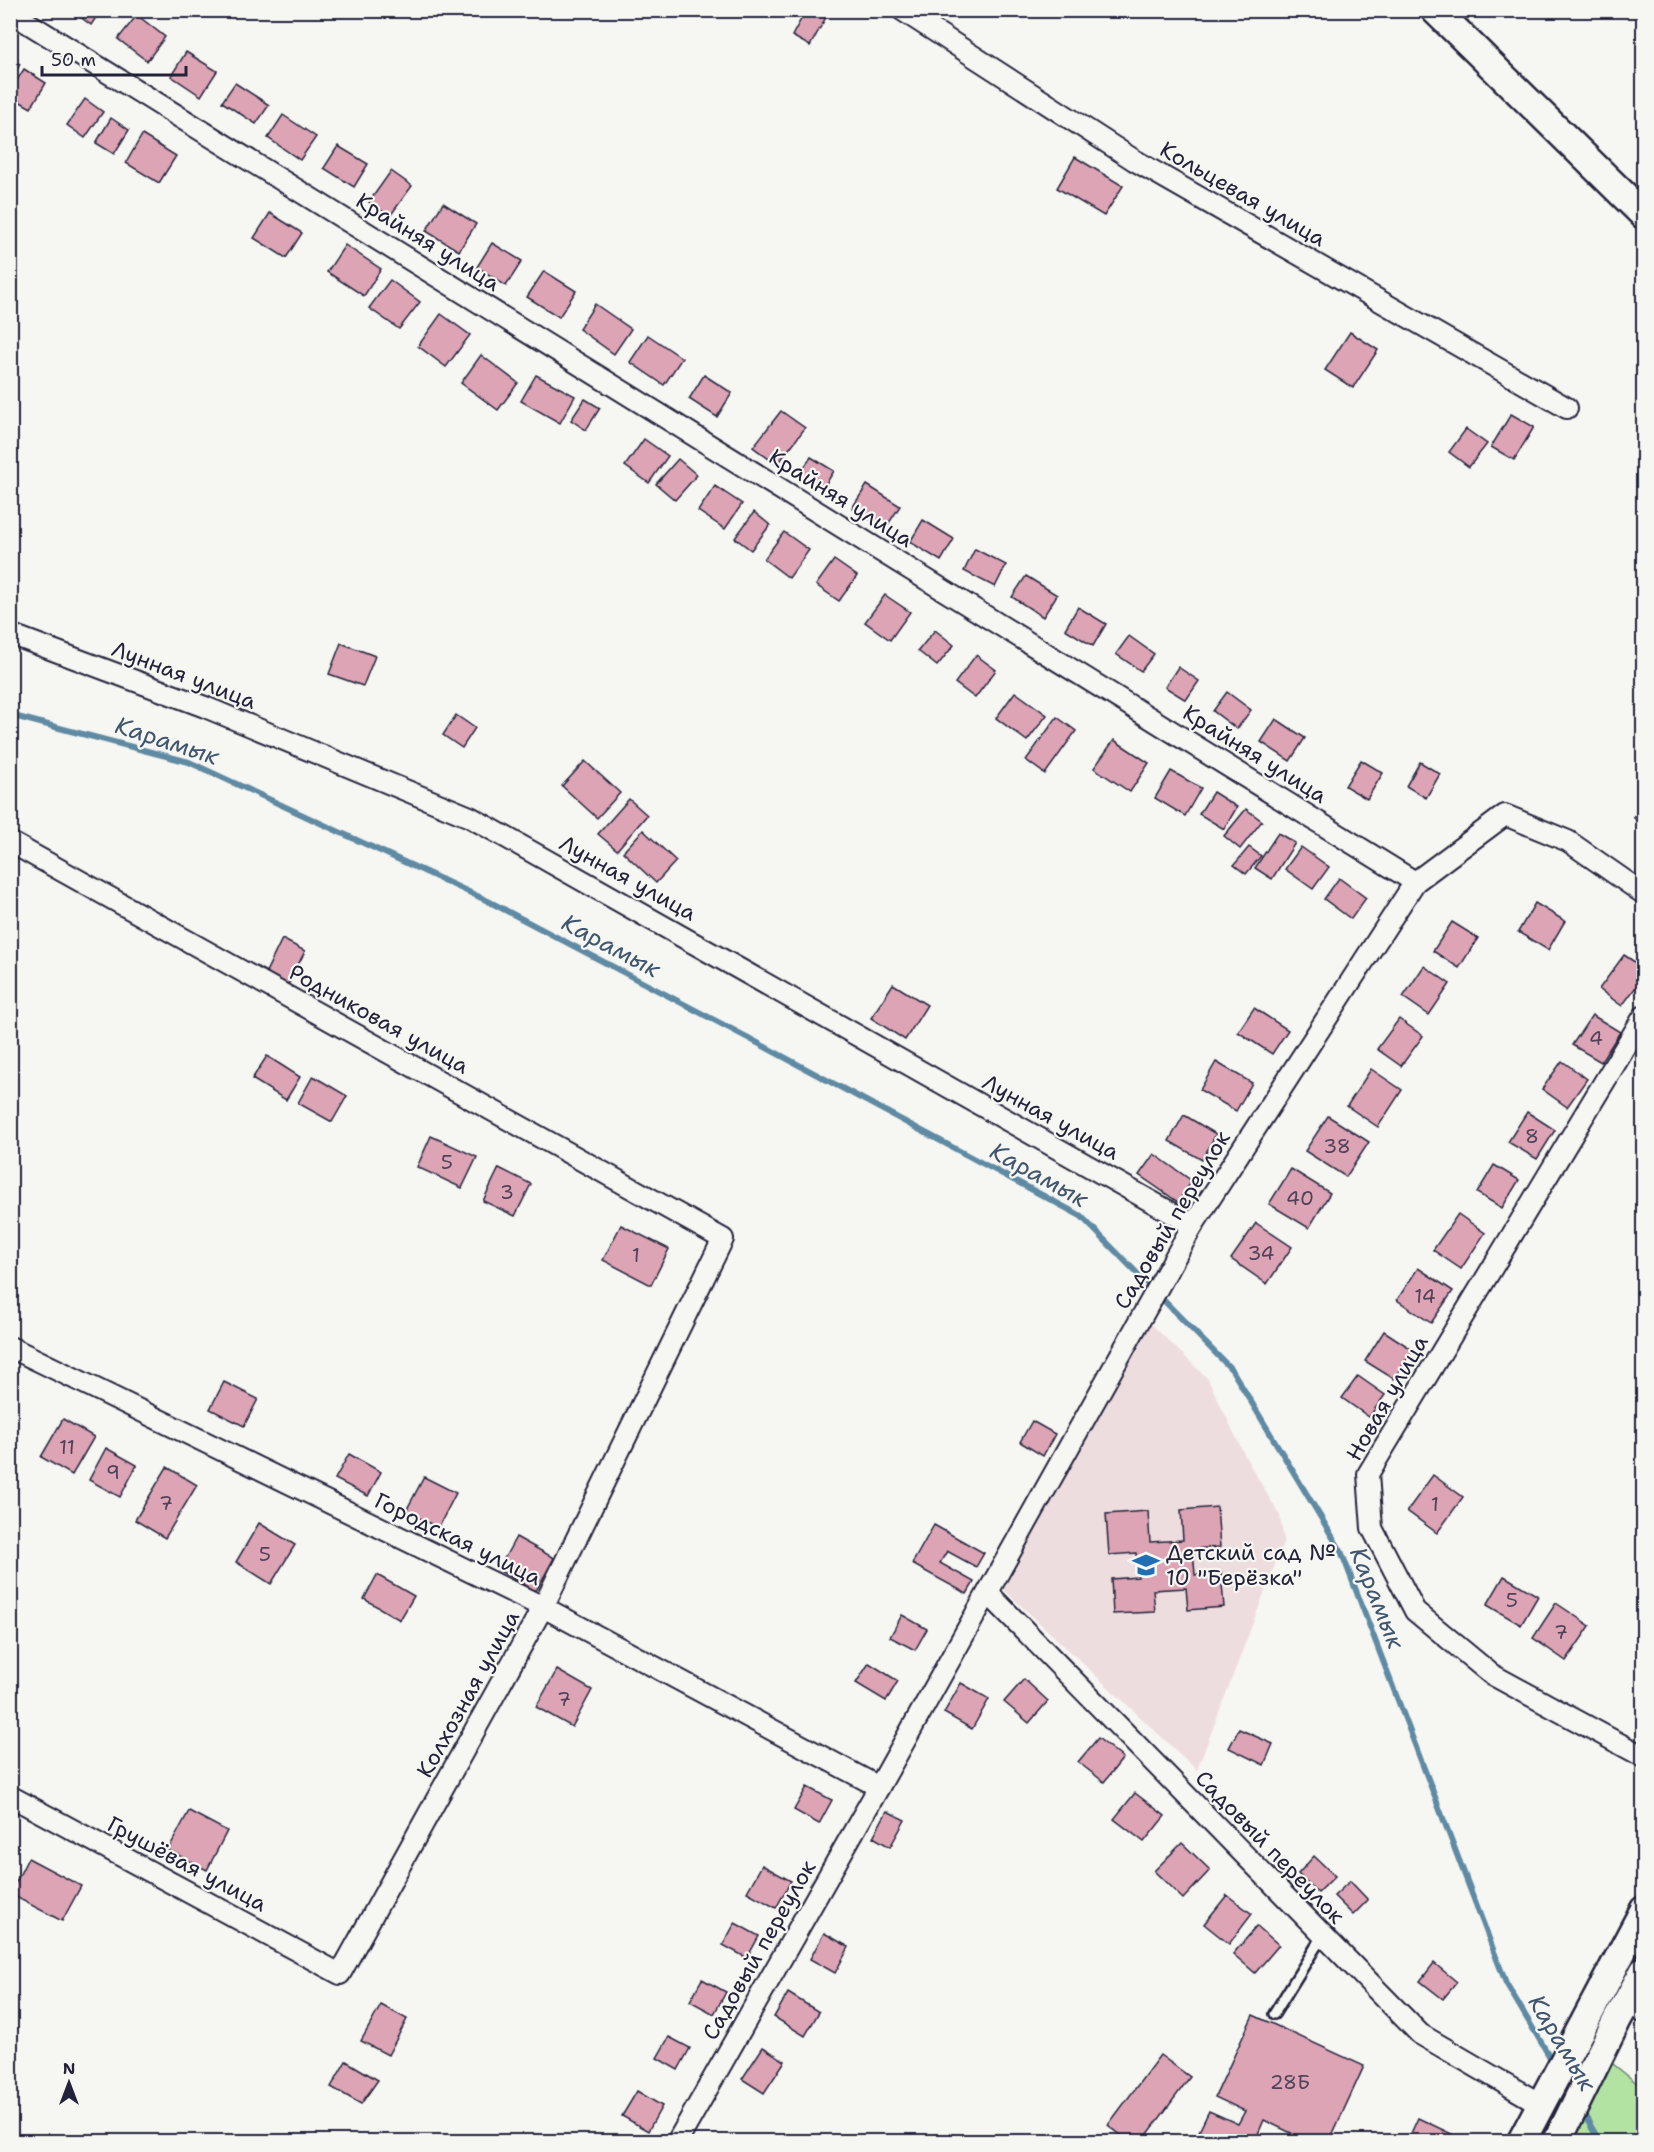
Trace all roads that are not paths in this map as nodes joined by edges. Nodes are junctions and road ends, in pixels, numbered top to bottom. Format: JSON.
{"nodes":[{"id":1,"x":902,"y":10,"type":"edge"},
{"id":2,"x":1435,"y":10,"type":"edge"},
{"id":3,"x":1454,"y":10,"type":"edge"},
{"id":4,"x":10,"y":12,"type":"edge"},
{"id":5,"x":1644,"y":192,"type":"edge"},
{"id":6,"x":1644,"y":215,"type":"edge"},
{"id":7,"x":1567,"y":408,"type":"dead end"},
{"id":8,"x":10,"y":634,"type":"edge"},
{"id":9,"x":10,"y":842,"type":"edge"},
{"id":10,"x":1415,"y":882,"type":"junction"},
{"id":11,"x":1644,"y":894,"type":"edge"},
{"id":12,"x":1644,"y":1016,"type":"edge"},
{"id":13,"x":1193,"y":1225,"type":"junction"},
{"id":14,"x":723,"y":1239,"type":"joint"},
{"id":15,"x":10,"y":1347,"type":"edge"},
{"id":16,"x":988,"y":1593,"type":"junction"},
{"id":17,"x":543,"y":1607,"type":"junction"},
{"id":18,"x":1644,"y":1757,"type":"edge"},
{"id":19,"x":879,"y":1787,"type":"junction"},
{"id":20,"x":10,"y":1796,"type":"edge"},
{"id":21,"x":1644,"y":1910,"type":"edge"},
{"id":22,"x":1323,"y":1935,"type":"junction"},
{"id":23,"x":1644,"y":1971,"type":"edge"},
{"id":24,"x":340,"y":1974,"type":"joint"},
{"id":25,"x":1630,"y":2010,"type":"edge"},
{"id":26,"x":1274,"y":2014,"type":"dead end"},
{"id":27,"x":1542,"y":2105,"type":"junction"},
{"id":28,"x":1561,"y":2135,"type":"edge"},
{"id":29,"x":677,"y":2142,"type":"edge"},
{"id":30,"x":1521,"y":2142,"type":"edge"}],
"edges":[{"from":1,"to":7,"type":"street","name":"Кольцевая улица"},
{"from":2,"to":6,"type":"main road"},
{"from":3,"to":5,"type":"main road"},
{"from":4,"to":10,"type":"street","name":"Крайняя улица"},
{"from":8,"to":13,"type":"street","name":"Лунная улица"},
{"from":9,"to":14,"type":"street","name":"Родниковая улица"},
{"from":10,"to":11,"type":"street"},
{"from":10,"to":13,"type":"street","name":"Садовый переулок"},
{"from":12,"to":18,"type":"street","name":"Новая улица"},
{"from":13,"to":16,"type":"street","name":"Садовый переулок"},
{"from":14,"to":17,"type":"street","name":"Колхозная улица"},
{"from":15,"to":17,"type":"street","name":"Городская улица"},
{"from":16,"to":19,"type":"street","name":"Садовый переулок"},
{"from":16,"to":22,"type":"street","name":"Садовый переулок"},
{"from":17,"to":19,"type":"street","name":"Городская улица"},
{"from":17,"to":24,"type":"street","name":"Колхозная улица"},
{"from":19,"to":29,"type":"street","name":"Садовый переулок"},
{"from":20,"to":24,"type":"street","name":"Грушёвая улица"},
{"from":21,"to":27,"type":"main road"},
{"from":22,"to":26,"type":"lane"},
{"from":22,"to":27,"type":"street","name":"Садовый переулок"},
{"from":23,"to":25,"type":"main road"},
{"from":25,"to":28,"type":"main road"},
{"from":27,"to":30,"type":"main road"}]}
